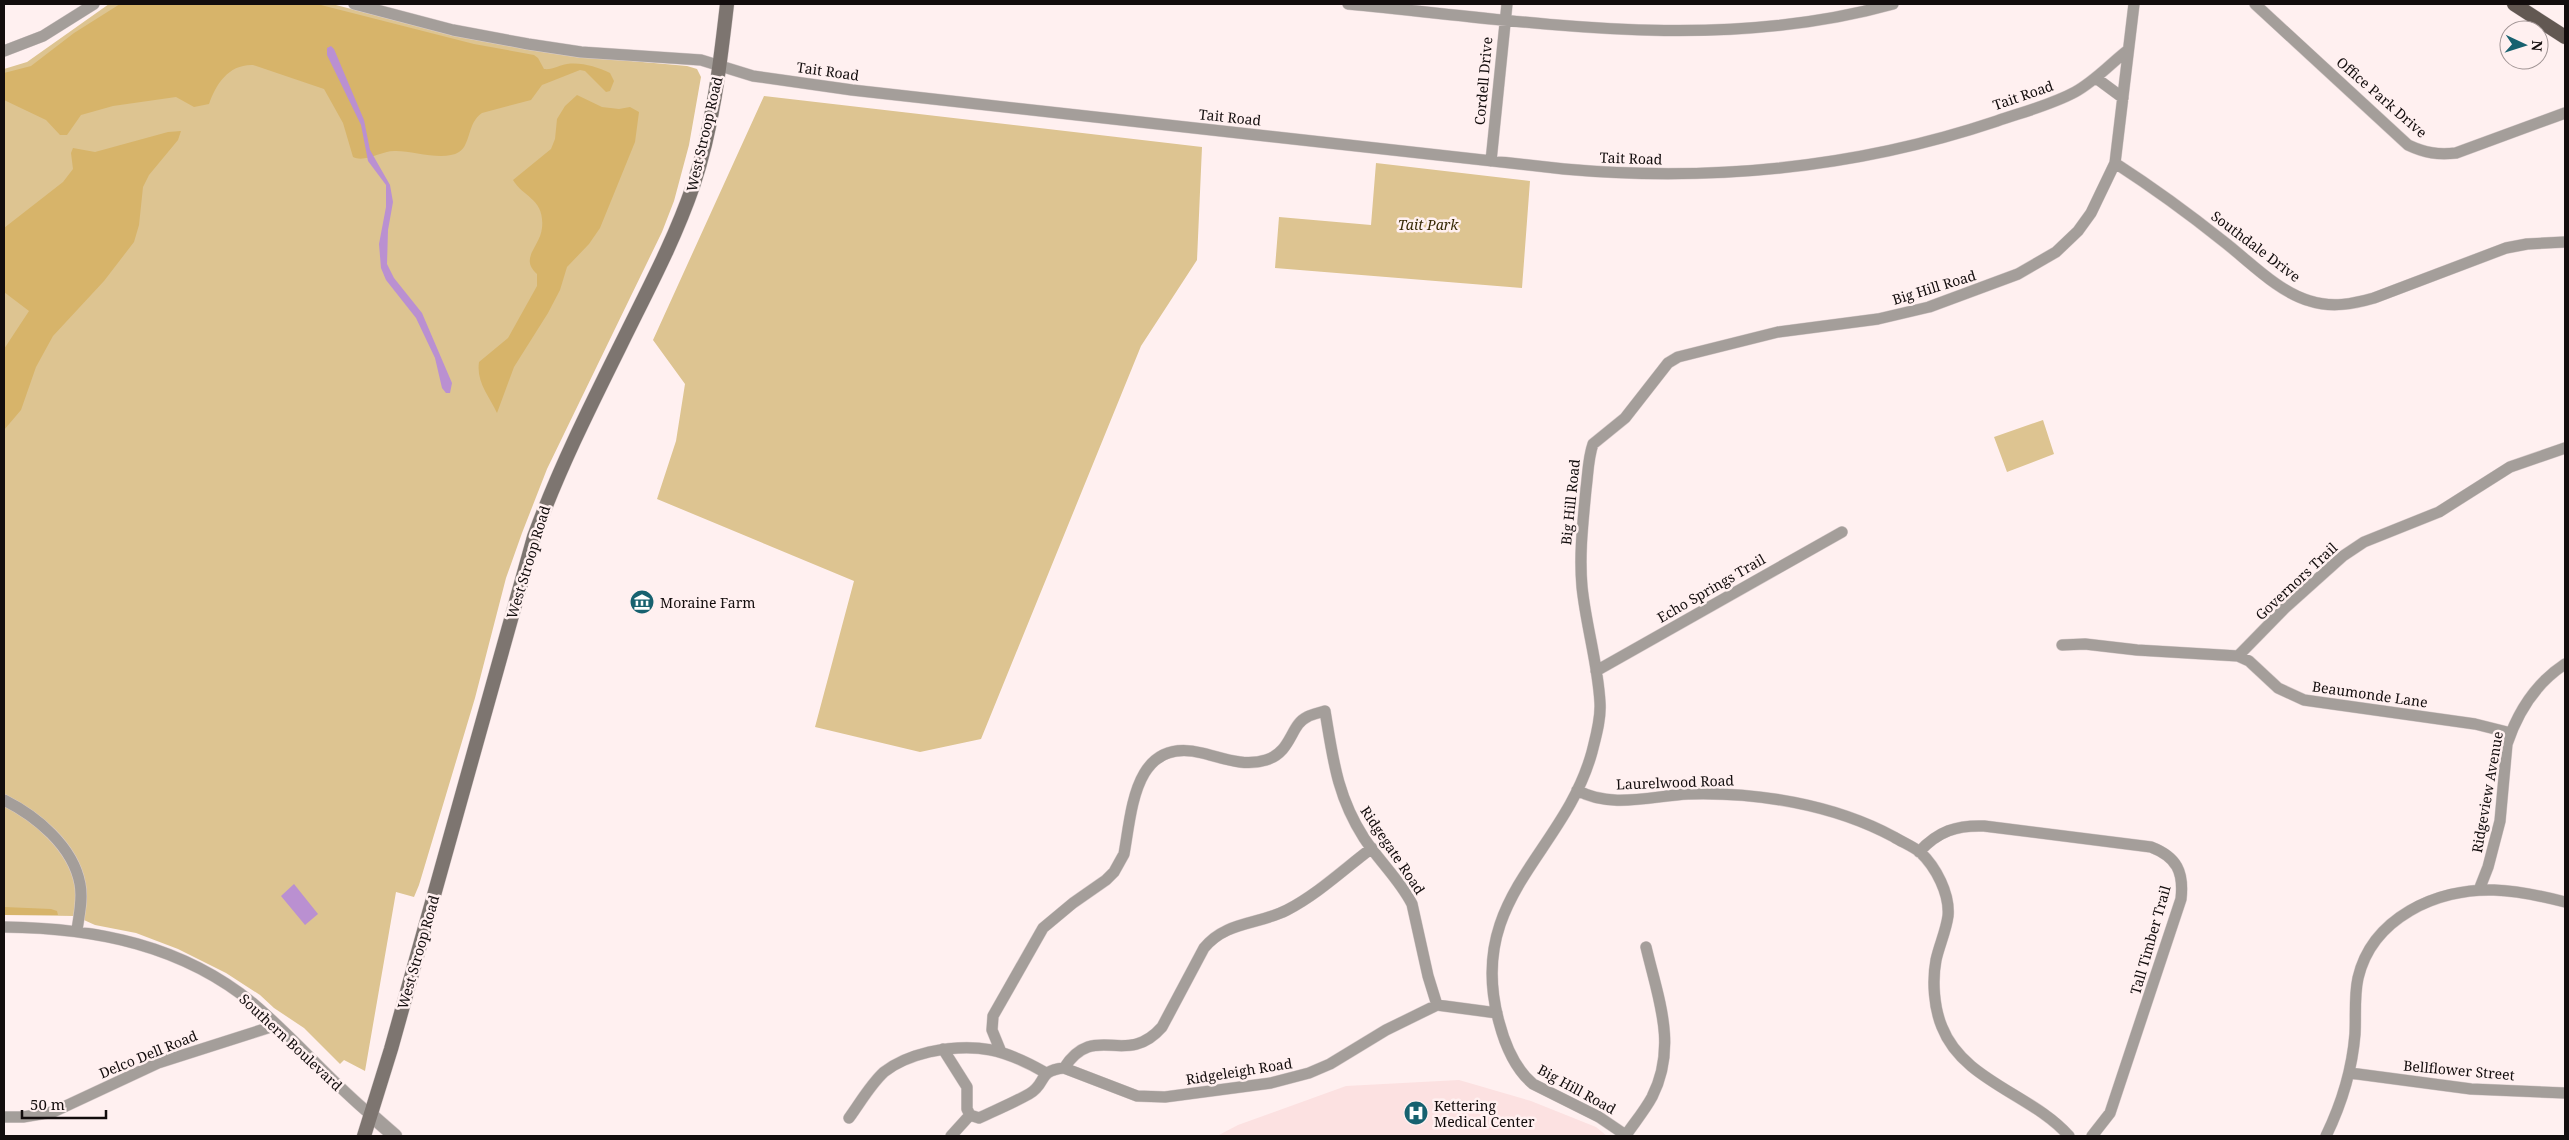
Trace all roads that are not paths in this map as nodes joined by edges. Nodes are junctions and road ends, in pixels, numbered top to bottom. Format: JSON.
{"nodes":[{"id":1,"x":94,"y":4,"type":"edge"},
{"id":2,"x":354,"y":4,"type":"edge"},
{"id":3,"x":727,"y":4,"type":"edge"},
{"id":4,"x":1348,"y":4,"type":"edge"},
{"id":5,"x":1507,"y":4,"type":"edge"},
{"id":6,"x":1893,"y":4,"type":"edge"},
{"id":7,"x":2134,"y":4,"type":"edge"},
{"id":8,"x":2255,"y":4,"type":"edge"},
{"id":9,"x":2514,"y":4,"type":"edge"},
{"id":10,"x":1504,"y":19,"type":"junction"},
{"id":11,"x":2565,"y":37,"type":"edge"},
{"id":12,"x":2128,"y":50,"type":"junction"},
{"id":13,"x":4,"y":51,"type":"edge"},
{"id":14,"x":720,"y":66,"type":"junction"},
{"id":15,"x":2096,"y":78,"type":"junction"},
{"id":16,"x":2123,"y":98,"type":"junction"},
{"id":17,"x":2565,"y":113,"type":"edge"},
{"id":18,"x":1491,"y":160,"type":"junction"},
{"id":19,"x":2115,"y":163,"type":"junction"},
{"id":20,"x":2565,"y":242,"type":"edge"},
{"id":21,"x":2565,"y":448,"type":"edge"},
{"id":22,"x":1842,"y":532,"type":"dead end"},
{"id":23,"x":2062,"y":645,"type":"dead end"},
{"id":24,"x":2238,"y":656,"type":"junction"},
{"id":25,"x":2565,"y":664,"type":"edge"},
{"id":26,"x":1596,"y":671,"type":"junction"},
{"id":27,"x":2510,"y":734,"type":"junction"},
{"id":28,"x":1577,"y":790,"type":"junction"},
{"id":29,"x":4,"y":800,"type":"edge"},
{"id":30,"x":1372,"y":848,"type":"junction"},
{"id":31,"x":1919,"y":852,"type":"junction"},
{"id":32,"x":2479,"y":890,"type":"junction"},
{"id":33,"x":2565,"y":902,"type":"edge"},
{"id":34,"x":4,"y":928,"type":"edge"},
{"id":35,"x":77,"y":930,"type":"junction"},
{"id":36,"x":1646,"y":947,"type":"dead end"},
{"id":37,"x":1437,"y":1005,"type":"junction"},
{"id":38,"x":1497,"y":1013,"type":"junction"},
{"id":39,"x":277,"y":1025,"type":"junction"},
{"id":40,"x":943,"y":1049,"type":"junction"},
{"id":41,"x":1001,"y":1052,"type":"junction"},
{"id":42,"x":1064,"y":1068,"type":"junction"},
{"id":43,"x":1046,"y":1073,"type":"junction"},
{"id":44,"x":2350,"y":1073,"type":"junction"},
{"id":45,"x":2565,"y":1093,"type":"edge"},
{"id":46,"x":371,"y":1115,"type":"junction"},
{"id":47,"x":970,"y":1115,"type":"junction"},
{"id":48,"x":4,"y":1117,"type":"edge"},
{"id":49,"x":849,"y":1118,"type":"dead end"},
{"id":50,"x":364,"y":1136,"type":"edge"},
{"id":51,"x":395,"y":1136,"type":"edge"},
{"id":52,"x":951,"y":1136,"type":"edge"},
{"id":53,"x":1627,"y":1136,"type":"edge"},
{"id":54,"x":2069,"y":1136,"type":"edge"},
{"id":55,"x":2092,"y":1136,"type":"edge"},
{"id":56,"x":2326,"y":1136,"type":"edge"}],
"edges":[{"from":1,"to":13,"type":"street"},
{"from":2,"to":14,"type":"street","name":"Tait Road"},
{"from":3,"to":14,"type":"main road","name":"West Stroop Road"},
{"from":4,"to":10,"type":"street"},
{"from":5,"to":10,"type":"street","name":"Cordell Drive"},
{"from":6,"to":10,"type":"street"},
{"from":7,"to":12,"type":"street","name":"Big Hill Road"},
{"from":8,"to":17,"type":"street","name":"Office Park Drive"},
{"from":9,"to":11,"type":"main road"},
{"from":10,"to":18,"type":"street","name":"Cordell Drive"},
{"from":12,"to":15,"type":"street","name":"Tait Road"},
{"from":12,"to":16,"type":"street","name":"Big Hill Road"},
{"from":14,"to":18,"type":"street","name":"Tait Road"},
{"from":14,"to":46,"type":"main road","name":"West Stroop Road"},
{"from":15,"to":16,"type":"street"},
{"from":15,"to":18,"type":"street","name":"Tait Road"},
{"from":16,"to":19,"type":"street","name":"Big Hill Road"},
{"from":19,"to":20,"type":"street","name":"Southdale Drive"},
{"from":19,"to":26,"type":"street","name":"Big Hill Road"},
{"from":21,"to":24,"type":"street","name":"Governors Trail"},
{"from":22,"to":26,"type":"street","name":"Echo Springs Trail"},
{"from":23,"to":24,"type":"street"},
{"from":24,"to":27,"type":"street","name":"Beaumonde Lane"},
{"from":25,"to":27,"type":"street","name":"Ridgeview Avenue"},
{"from":26,"to":28,"type":"street","name":"Big Hill Road"},
{"from":27,"to":32,"type":"street","name":"Ridgeview Avenue"},
{"from":28,"to":31,"type":"street","name":"Laurelwood Road"},
{"from":28,"to":38,"type":"street","name":"Big Hill Road"},
{"from":29,"to":35,"type":"street"},
{"from":30,"to":37,"type":"street","name":"Ridgegate Road"},
{"from":30,"to":41,"type":"street","name":"Ridgegate Road"},
{"from":30,"to":42,"type":"street"},
{"from":31,"to":54,"type":"street","name":"Laurelwood Road"},
{"from":31,"to":55,"type":"street","name":"Tall Timber Trail"},
{"from":32,"to":33,"type":"street"},
{"from":32,"to":44,"type":"street"},
{"from":34,"to":35,"type":"street","name":"Southern Boulevard"},
{"from":35,"to":39,"type":"street","name":"Southern Boulevard"},
{"from":36,"to":53,"type":"street"},
{"from":37,"to":38,"type":"street"},
{"from":37,"to":42,"type":"street","name":"Ridgeleigh Road"},
{"from":38,"to":53,"type":"street","name":"Big Hill Road"},
{"from":39,"to":46,"type":"street","name":"Southern Boulevard"},
{"from":39,"to":48,"type":"street","name":"Delco Dell Road"},
{"from":40,"to":41,"type":"street"},
{"from":40,"to":47,"type":"street"},
{"from":40,"to":49,"type":"street"},
{"from":41,"to":43,"type":"street"},
{"from":42,"to":43,"type":"street"},
{"from":43,"to":47,"type":"street"},
{"from":44,"to":45,"type":"street","name":"Bellflower Street"},
{"from":44,"to":56,"type":"street"},
{"from":46,"to":50,"type":"main road","name":"West Stroop Road"},
{"from":46,"to":51,"type":"street","name":"Southern Boulevard"},
{"from":47,"to":52,"type":"street"}]}
